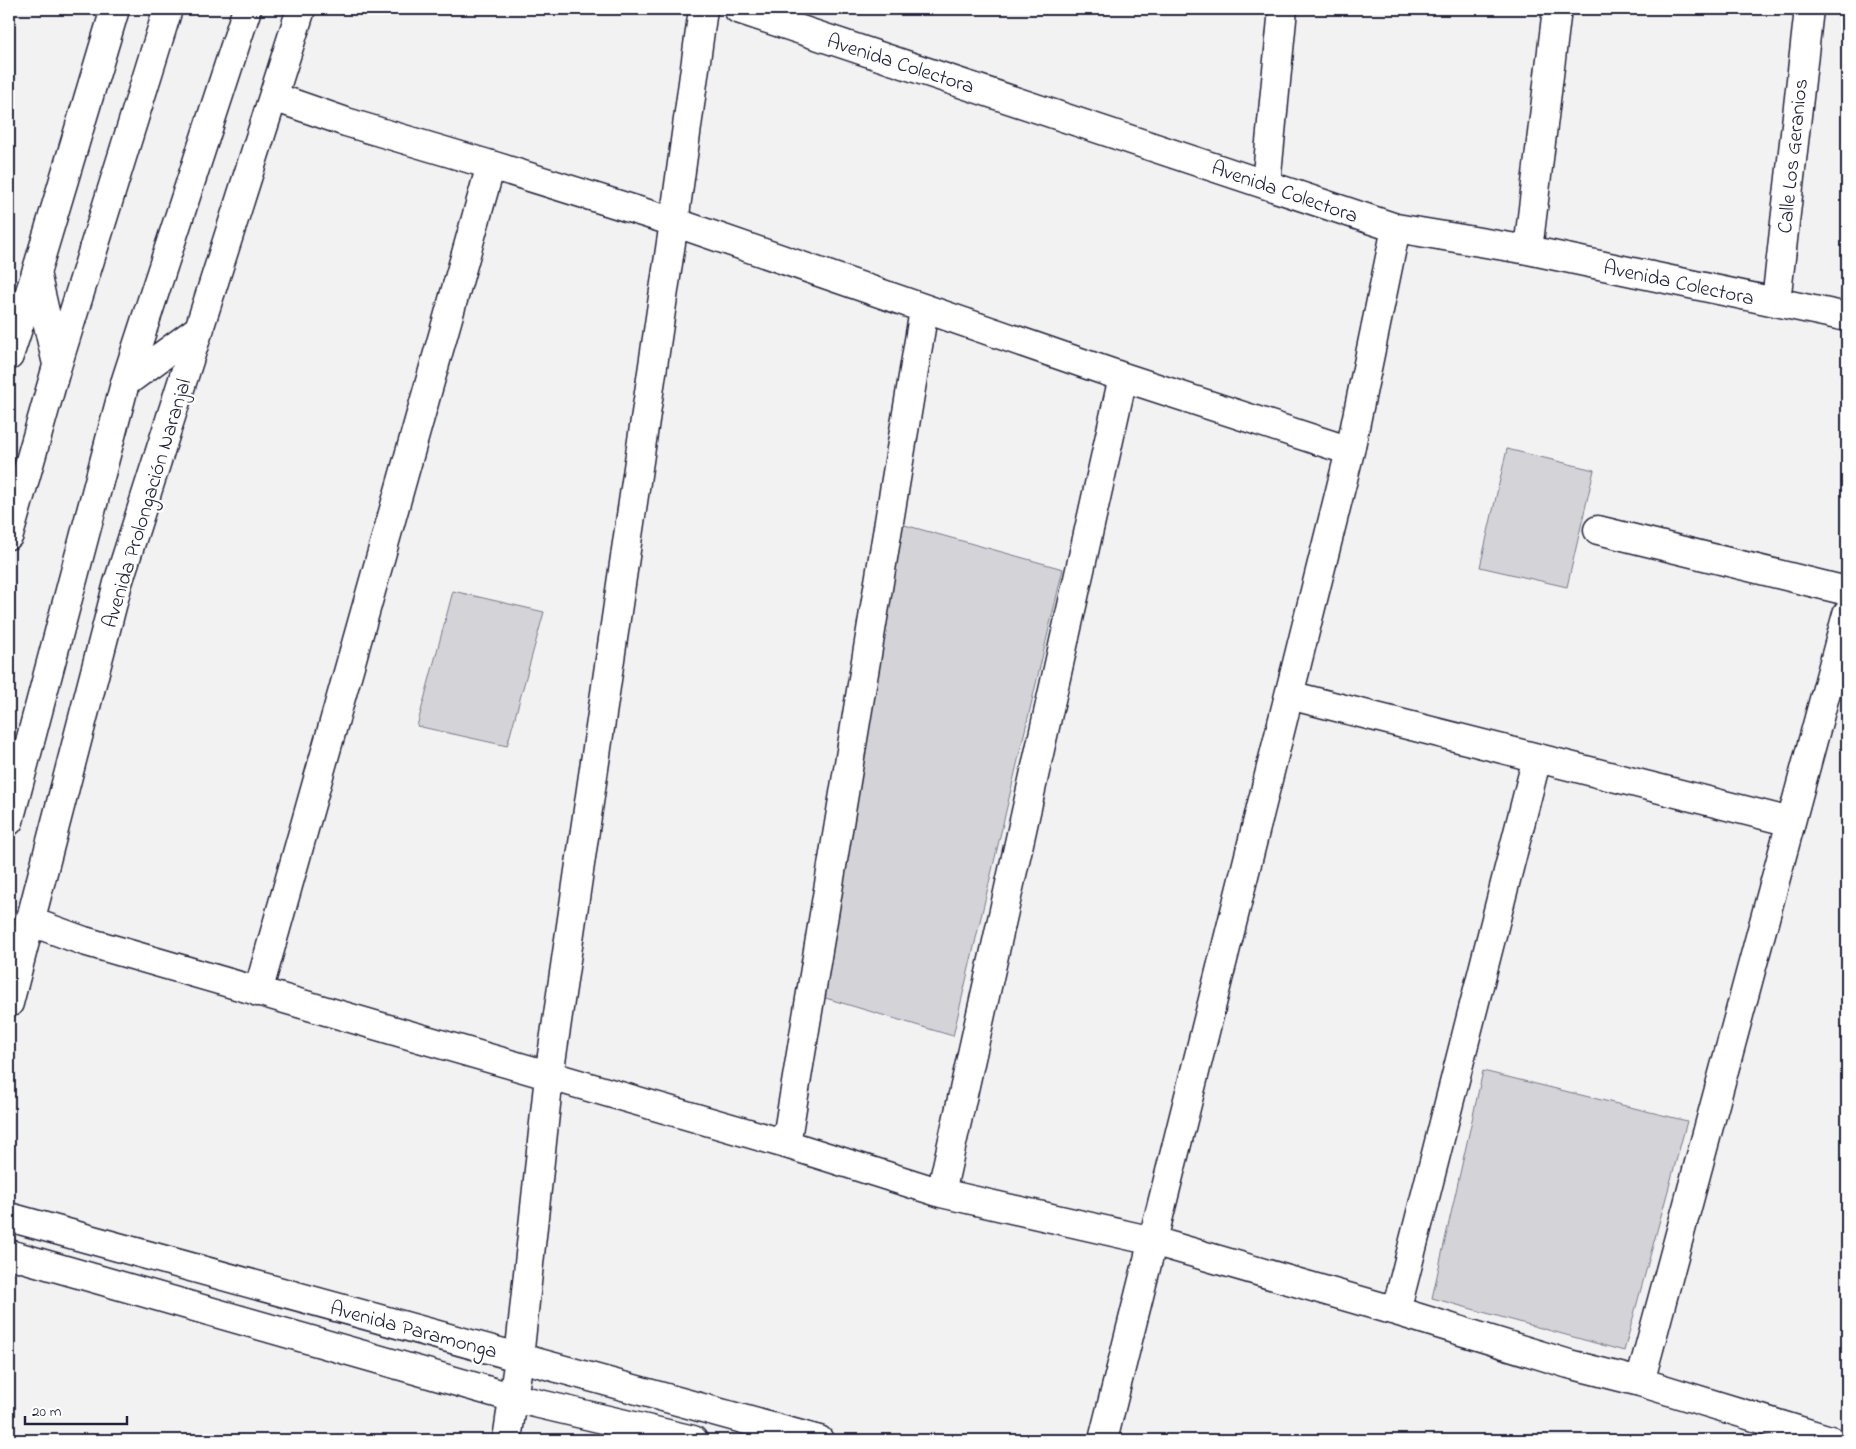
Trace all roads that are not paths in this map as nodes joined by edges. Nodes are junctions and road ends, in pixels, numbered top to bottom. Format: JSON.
{"nodes":[{"id":1,"x":115,"y":9,"type":"edge"},
{"id":2,"x":168,"y":9,"type":"edge"},
{"id":3,"x":247,"y":9,"type":"edge"},
{"id":4,"x":302,"y":9,"type":"edge"},
{"id":5,"x":703,"y":9,"type":"edge"},
{"id":6,"x":738,"y":9,"type":"edge"},
{"id":7,"x":1283,"y":9,"type":"edge"},
{"id":8,"x":1556,"y":9,"type":"edge"},
{"id":9,"x":1809,"y":9,"type":"edge"},
{"id":10,"x":274,"y":97,"type":"junction"},
{"id":11,"x":491,"y":165,"type":"junction"},
{"id":12,"x":1266,"y":184,"type":"junction"},
{"id":13,"x":674,"y":222,"type":"junction"},
{"id":14,"x":1396,"y":228,"type":"junction"},
{"id":15,"x":1528,"y":250,"type":"junction"},
{"id":16,"x":36,"y":273,"type":"junction"},
{"id":17,"x":1776,"y":302,"type":"junction"},
{"id":18,"x":924,"y":310,"type":"junction"},
{"id":19,"x":1847,"y":317,"type":"edge"},
{"id":20,"x":200,"y":328,"type":"junction"},
{"id":21,"x":9,"y":356,"type":"edge"},
{"id":22,"x":58,"y":366,"type":"junction"},
{"id":23,"x":1123,"y":377,"type":"junction"},
{"id":24,"x":125,"y":383,"type":"junction"},
{"id":25,"x":1350,"y":451,"type":"junction"},
{"id":26,"x":1598,"y":530,"type":"dead end"},
{"id":27,"x":9,"y":535,"type":"edge"},
{"id":28,"x":1847,"y":590,"type":"edge"},
{"id":29,"x":1847,"y":614,"type":"edge"},
{"id":30,"x":1289,"y":695,"type":"junction"},
{"id":31,"x":1537,"y":758,"type":"junction"},
{"id":32,"x":9,"y":822,"type":"edge"},
{"id":33,"x":1791,"y":822,"type":"junction"},
{"id":34,"x":29,"y":921,"type":"junction"},
{"id":35,"x":258,"y":992,"type":"junction"},
{"id":36,"x":9,"y":1003,"type":"edge"},
{"id":37,"x":549,"y":1076,"type":"junction"},
{"id":38,"x":786,"y":1144,"type":"junction"},
{"id":39,"x":941,"y":1192,"type":"junction"},
{"id":40,"x":9,"y":1217,"type":"edge"},
{"id":41,"x":1153,"y":1241,"type":"junction"},
{"id":42,"x":9,"y":1254,"type":"edge"},
{"id":43,"x":1396,"y":1311,"type":"junction"},
{"id":44,"x":519,"y":1358,"type":"junction"},
{"id":45,"x":1640,"y":1382,"type":"junction"},
{"id":46,"x":514,"y":1398,"type":"junction"},
{"id":47,"x":772,"y":1434,"type":"edge"},
{"id":48,"x":507,"y":1440,"type":"edge"},
{"id":49,"x":692,"y":1440,"type":"edge"},
{"id":50,"x":819,"y":1440,"type":"edge"},
{"id":51,"x":1103,"y":1440,"type":"edge"},
{"id":52,"x":1830,"y":1440,"type":"edge"}],
"edges":[{"from":1,"to":16,"type":"street"},
{"from":2,"to":22,"type":"street"},
{"from":3,"to":24,"type":"street"},
{"from":4,"to":10,"type":"street","name":"Avenida Prolongación Naranjal"},
{"from":5,"to":13,"type":"street"},
{"from":6,"to":12,"type":"street","name":"Avenida Colectora"},
{"from":7,"to":12,"type":"street"},
{"from":8,"to":15,"type":"street"},
{"from":9,"to":17,"type":"street","name":"Calle Los Geranios"},
{"from":10,"to":11,"type":"street"},
{"from":10,"to":20,"type":"street","name":"Avenida Prolongación Naranjal"},
{"from":11,"to":13,"type":"street"},
{"from":11,"to":35,"type":"street"},
{"from":12,"to":14,"type":"street","name":"Avenida Colectora"},
{"from":13,"to":18,"type":"street"},
{"from":13,"to":37,"type":"street"},
{"from":14,"to":15,"type":"street","name":"Avenida Colectora"},
{"from":14,"to":25,"type":"street"},
{"from":15,"to":17,"type":"street","name":"Avenida Colectora"},
{"from":16,"to":21,"type":"street"},
{"from":16,"to":22,"type":"street"},
{"from":17,"to":19,"type":"street","name":"Avenida Colectora"},
{"from":18,"to":23,"type":"street"},
{"from":18,"to":38,"type":"street"},
{"from":20,"to":24,"type":"street"},
{"from":20,"to":34,"type":"street","name":"Avenida Prolongación Naranjal"},
{"from":22,"to":27,"type":"street"},
{"from":23,"to":25,"type":"street"},
{"from":23,"to":39,"type":"street"},
{"from":24,"to":32,"type":"street"},
{"from":25,"to":30,"type":"street"},
{"from":26,"to":28,"type":"street"},
{"from":29,"to":33,"type":"street"},
{"from":30,"to":31,"type":"street"},
{"from":30,"to":41,"type":"street"},
{"from":31,"to":33,"type":"street"},
{"from":31,"to":43,"type":"street"},
{"from":33,"to":45,"type":"street"},
{"from":34,"to":35,"type":"street"},
{"from":34,"to":36,"type":"street","name":"Avenida Prolongación Naranjal"},
{"from":35,"to":37,"type":"street"},
{"from":37,"to":38,"type":"street"},
{"from":37,"to":44,"type":"street"},
{"from":38,"to":39,"type":"street"},
{"from":39,"to":41,"type":"street"},
{"from":40,"to":44,"type":"street","name":"Avenida Paramonga"},
{"from":41,"to":43,"type":"street"},
{"from":41,"to":51,"type":"street"},
{"from":42,"to":46,"type":"street","name":"Avenida Paramonga"},
{"from":43,"to":45,"type":"street"},
{"from":44,"to":46,"type":"street"},
{"from":44,"to":47,"type":"street","name":"Avenida Paramonga"},
{"from":45,"to":52,"type":"street"},
{"from":46,"to":48,"type":"street"},
{"from":46,"to":49,"type":"street","name":"Avenida Paramonga"},
{"from":47,"to":50,"type":"street","name":"Avenida Paramonga"}]}
